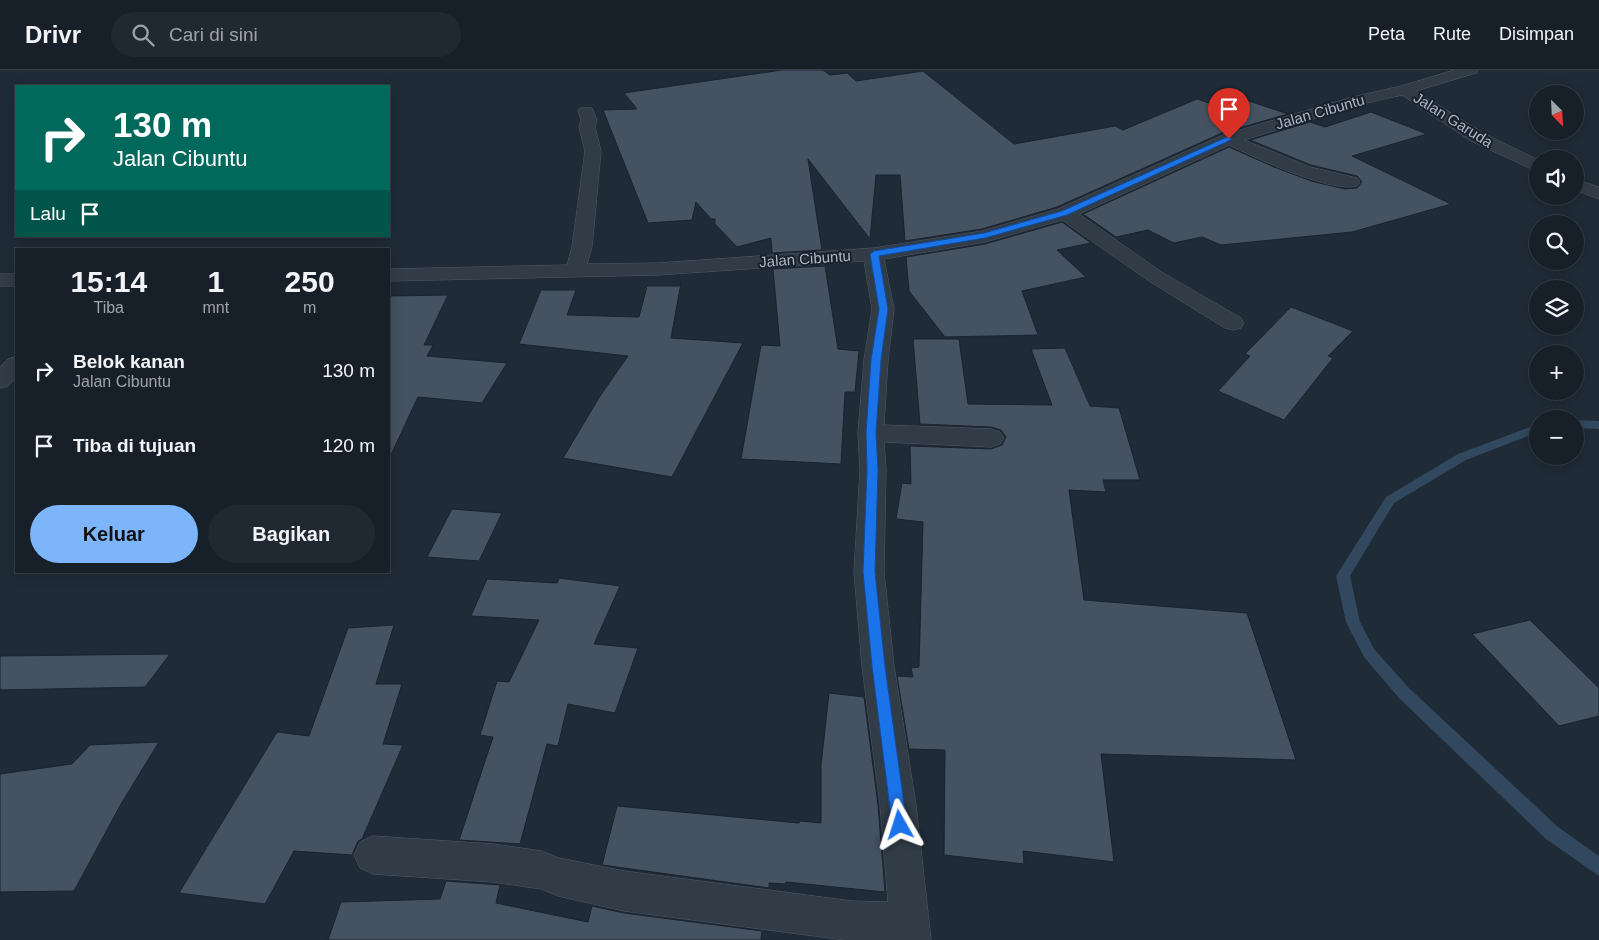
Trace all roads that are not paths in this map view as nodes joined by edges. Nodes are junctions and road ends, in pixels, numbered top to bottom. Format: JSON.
{"nodes":[{"id":1,"x":1471,"y":70,"type":"edge"},
{"id":2,"x":1404,"y":90,"type":"junction"},
{"id":3,"x":586,"y":112,"type":"dead end"},
{"id":4,"x":1229,"y":139,"type":"junction"},
{"id":5,"x":1529,"y":163,"type":"edge"},
{"id":6,"x":1351,"y":182,"type":"dead end"},
{"id":7,"x":1584,"y":188,"type":"edge"},
{"id":8,"x":1599,"y":194,"type":"edge"},
{"id":9,"x":1064,"y":213,"type":"junction"},
{"id":10,"x":874,"y":254,"type":"junction"},
{"id":11,"x":575,"y":272,"type":"junction"},
{"id":12,"x":390,"y":275,"type":"edge"},
{"id":13,"x":0,"y":280,"type":"edge"},
{"id":14,"x":15,"y":280,"type":"edge"},
{"id":15,"x":1232,"y":323,"type":"dead end"},
{"id":16,"x":15,"y":365,"type":"edge"},
{"id":17,"x":0,"y":381,"type":"edge"},
{"id":18,"x":871,"y":433,"type":"junction"},
{"id":19,"x":991,"y":438,"type":"dead end"},
{"id":20,"x":373,"y":855,"type":"dead end"},
{"id":21,"x":910,"y":930,"type":"edge"}],
"edges":[{"from":1,"to":2,"type":"street","name":"Jalan Garuda"},
{"from":2,"to":4,"type":"street","name":"Jalan Cibuntu"},
{"from":2,"to":5,"type":"street","name":"Jalan Garuda"},
{"from":3,"to":11,"type":"street"},
{"from":4,"to":6,"type":"street"},
{"from":4,"to":9,"type":"street","name":"Jalan Cibuntu"},
{"from":7,"to":8,"type":"street"},
{"from":9,"to":10,"type":"street","name":"Jalan Cibuntu"},
{"from":9,"to":15,"type":"street"},
{"from":10,"to":11,"type":"street","name":"Jalan Cibuntu"},
{"from":10,"to":18,"type":"street"},
{"from":11,"to":12,"type":"street","name":"Jalan Cibuntu"},
{"from":13,"to":14,"type":"street"},
{"from":16,"to":17,"type":"street"},
{"from":18,"to":19,"type":"street"},
{"from":18,"to":21,"type":"street"},
{"from":20,"to":21,"type":"street"}]}
